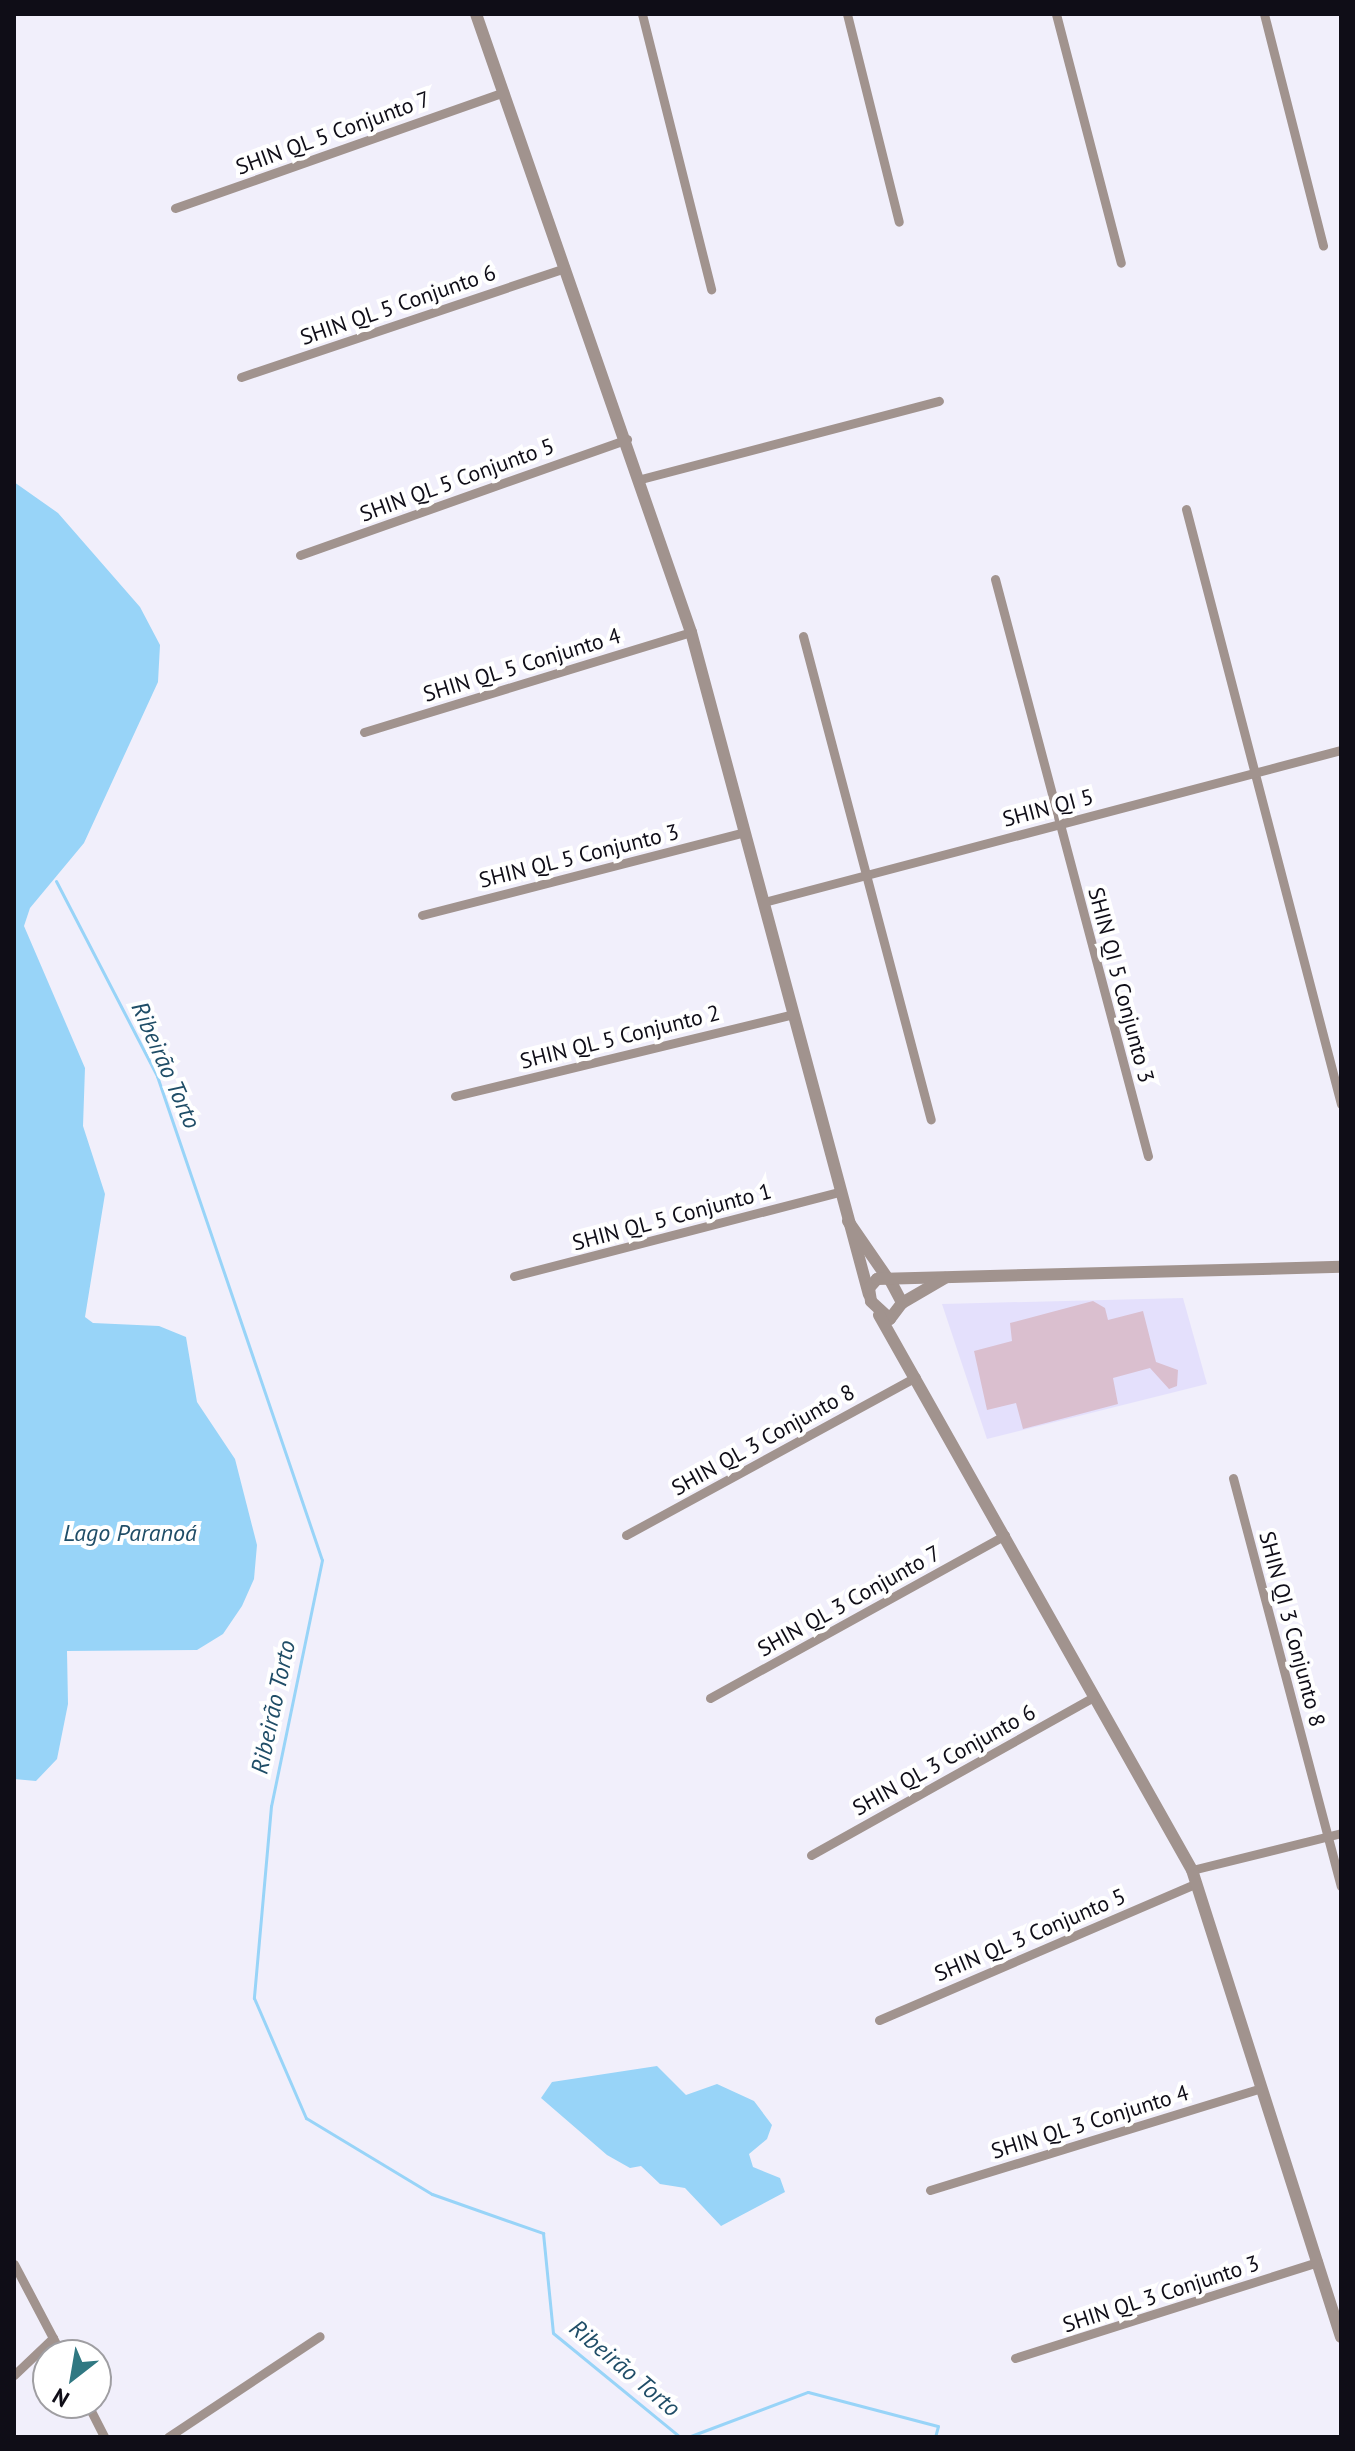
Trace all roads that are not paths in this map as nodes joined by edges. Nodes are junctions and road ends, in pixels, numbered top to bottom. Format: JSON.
{"nodes":[{"id":1,"x":476,"y":14,"type":"edge"},
{"id":2,"x":642,"y":14,"type":"edge"},
{"id":3,"x":847,"y":14,"type":"edge"},
{"id":4,"x":1056,"y":14,"type":"edge"},
{"id":5,"x":1264,"y":14,"type":"edge"},
{"id":6,"x":504,"y":92,"type":"junction"},
{"id":7,"x":175,"y":208,"type":"dead end"},
{"id":8,"x":899,"y":222,"type":"dead end"},
{"id":9,"x":1323,"y":246,"type":"dead end"},
{"id":10,"x":1121,"y":263,"type":"dead end"},
{"id":11,"x":565,"y":268,"type":"junction"},
{"id":12,"x":711,"y":289,"type":"dead end"},
{"id":13,"x":241,"y":377,"type":"dead end"},
{"id":14,"x":939,"y":401,"type":"dead end"},
{"id":15,"x":627,"y":439,"type":"junction"},
{"id":16,"x":641,"y":479,"type":"junction"},
{"id":17,"x":1186,"y":509,"type":"dead end"},
{"id":18,"x":300,"y":555,"type":"dead end"},
{"id":19,"x":995,"y":579,"type":"dead end"},
{"id":20,"x":691,"y":632,"type":"junction"},
{"id":21,"x":803,"y":636,"type":"dead end"},
{"id":22,"x":364,"y":732,"type":"dead end"},
{"id":23,"x":1341,"y":750,"type":"edge"},
{"id":24,"x":1257,"y":772,"type":"junction"},
{"id":25,"x":1059,"y":823,"type":"junction"},
{"id":26,"x":745,"y":832,"type":"junction"},
{"id":27,"x":867,"y":874,"type":"junction"},
{"id":28,"x":764,"y":902,"type":"junction"},
{"id":29,"x":422,"y":915,"type":"dead end"},
{"id":30,"x":793,"y":1014,"type":"junction"},
{"id":31,"x":455,"y":1096,"type":"dead end"},
{"id":32,"x":1341,"y":1104,"type":"edge"},
{"id":33,"x":931,"y":1119,"type":"dead end"},
{"id":34,"x":1148,"y":1156,"type":"dead end"},
{"id":35,"x":839,"y":1192,"type":"junction"},
{"id":36,"x":846,"y":1218,"type":"junction"},
{"id":37,"x":1341,"y":1267,"type":"edge"},
{"id":38,"x":514,"y":1276,"type":"dead end"},
{"id":39,"x":945,"y":1278,"type":"junction"},
{"id":40,"x":889,"y":1280,"type":"junction"},
{"id":41,"x":869,"y":1295,"type":"junction"},
{"id":42,"x":902,"y":1303,"type":"junction"},
{"id":43,"x":879,"y":1315,"type":"junction"},
{"id":44,"x":896,"y":1317,"type":"junction"},
{"id":45,"x":908,"y":1363,"type":"junction"},
{"id":46,"x":916,"y":1377,"type":"junction"},
{"id":47,"x":1233,"y":1478,"type":"dead end"},
{"id":48,"x":626,"y":1535,"type":"dead end"},
{"id":49,"x":1005,"y":1535,"type":"junction"},
{"id":50,"x":1094,"y":1697,"type":"junction"},
{"id":51,"x":710,"y":1698,"type":"dead end"},
{"id":52,"x":1341,"y":1833,"type":"edge"},
{"id":53,"x":1328,"y":1836,"type":"junction"},
{"id":54,"x":811,"y":1855,"type":"dead end"},
{"id":55,"x":1194,"y":1877,"type":"junction"},
{"id":56,"x":1341,"y":1886,"type":"edge"},
{"id":57,"x":879,"y":2020,"type":"dead end"},
{"id":58,"x":1261,"y":2088,"type":"junction"},
{"id":59,"x":930,"y":2190,"type":"dead end"},
{"id":60,"x":1318,"y":2262,"type":"junction"},
{"id":61,"x":14,"y":2264,"type":"edge"},
{"id":62,"x":320,"y":2336,"type":"dead end"},
{"id":63,"x":1341,"y":2337,"type":"edge"},
{"id":64,"x":53,"y":2338,"type":"joint"},
{"id":65,"x":1015,"y":2358,"type":"dead end"},
{"id":66,"x":14,"y":2375,"type":"edge"},
{"id":67,"x":95,"y":2419,"type":"edge"},
{"id":68,"x":104,"y":2437,"type":"edge"},
{"id":69,"x":168,"y":2437,"type":"edge"}],
"edges":[{"from":1,"to":6,"type":"street"},
{"from":2,"to":12,"type":"street"},
{"from":3,"to":8,"type":"street"},
{"from":4,"to":10,"type":"street"},
{"from":5,"to":9,"type":"street"},
{"from":6,"to":7,"type":"street","name":"SHIN QL 5 Conjunto 7"},
{"from":6,"to":11,"type":"street"},
{"from":11,"to":13,"type":"street","name":"SHIN QL 5 Conjunto 6"},
{"from":11,"to":15,"type":"street"},
{"from":14,"to":16,"type":"street"},
{"from":15,"to":16,"type":"street"},
{"from":15,"to":18,"type":"street","name":"SHIN QL 5 Conjunto 5"},
{"from":16,"to":20,"type":"street"},
{"from":17,"to":24,"type":"street"},
{"from":19,"to":25,"type":"street","name":"SHIN QI 5 Conjunto 3"},
{"from":20,"to":22,"type":"street","name":"SHIN QL 5 Conjunto 4"},
{"from":20,"to":26,"type":"street"},
{"from":21,"to":27,"type":"street"},
{"from":23,"to":24,"type":"street","name":"SHIN QI 5"},
{"from":24,"to":25,"type":"street","name":"SHIN QI 5"},
{"from":24,"to":32,"type":"street"},
{"from":25,"to":27,"type":"street","name":"SHIN QI 5"},
{"from":25,"to":34,"type":"street","name":"SHIN QI 5 Conjunto 3"},
{"from":26,"to":28,"type":"street"},
{"from":26,"to":29,"type":"street","name":"SHIN QL 5 Conjunto 3"},
{"from":27,"to":28,"type":"street","name":"SHIN QI 5"},
{"from":27,"to":33,"type":"street"},
{"from":28,"to":30,"type":"street"},
{"from":30,"to":31,"type":"street","name":"SHIN QL 5 Conjunto 2"},
{"from":30,"to":35,"type":"street"},
{"from":35,"to":36,"type":"street"},
{"from":35,"to":38,"type":"street","name":"SHIN QL 5 Conjunto 1"},
{"from":36,"to":40,"type":"street"},
{"from":36,"to":41,"type":"street"},
{"from":37,"to":39,"type":"street"},
{"from":39,"to":40,"type":"street"},
{"from":39,"to":42,"type":"street"},
{"from":40,"to":41,"type":"street"},
{"from":40,"to":42,"type":"street"},
{"from":41,"to":43,"type":"street"},
{"from":42,"to":44,"type":"street"},
{"from":43,"to":44,"type":"street"},
{"from":43,"to":45,"type":"street"},
{"from":44,"to":45,"type":"street"},
{"from":45,"to":46,"type":"street"},
{"from":46,"to":48,"type":"street","name":"SHIN QL 3 Conjunto 8"},
{"from":46,"to":49,"type":"street"},
{"from":47,"to":53,"type":"street","name":"SHIN QI 3 Conjunto 8"},
{"from":49,"to":50,"type":"street"},
{"from":49,"to":51,"type":"street","name":"SHIN QL 3 Conjunto 7"},
{"from":50,"to":54,"type":"street","name":"SHIN QL 3 Conjunto 6"},
{"from":50,"to":55,"type":"street"},
{"from":52,"to":53,"type":"street","name":"SHIN QL 3 Conjunto 5"},
{"from":53,"to":55,"type":"street","name":"SHIN QL 3 Conjunto 5"},
{"from":53,"to":56,"type":"street","name":"SHIN QI 3 Conjunto 8"},
{"from":55,"to":57,"type":"street","name":"SHIN QL 3 Conjunto 5"},
{"from":55,"to":58,"type":"street"},
{"from":58,"to":59,"type":"street","name":"SHIN QL 3 Conjunto 4"},
{"from":58,"to":60,"type":"street"},
{"from":60,"to":63,"type":"street"},
{"from":60,"to":65,"type":"street","name":"SHIN QL 3 Conjunto 3"},
{"from":61,"to":64,"type":"street"},
{"from":62,"to":69,"type":"street"},
{"from":64,"to":66,"type":"street"},
{"from":67,"to":68,"type":"street"}]}
